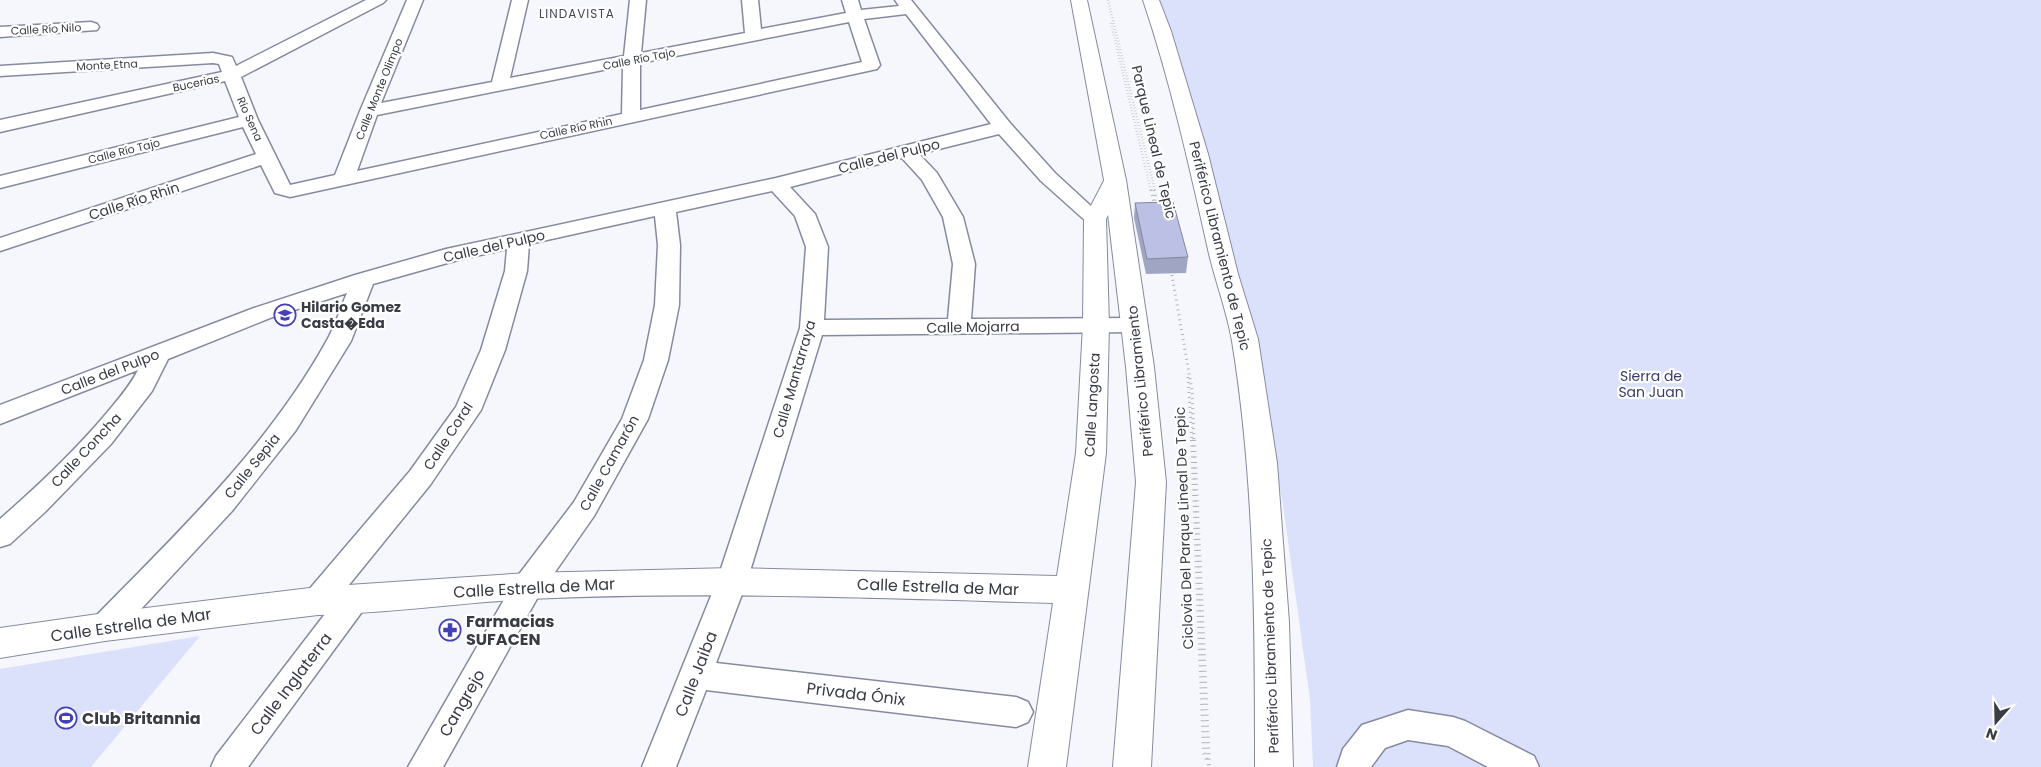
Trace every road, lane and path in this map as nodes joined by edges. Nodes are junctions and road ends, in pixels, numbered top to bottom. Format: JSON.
{"nodes":[{"id":1,"x":378,"y":0,"type":"edge"},
{"id":2,"x":415,"y":0,"type":"edge"},
{"id":3,"x":520,"y":0,"type":"edge"},
{"id":4,"x":638,"y":0,"type":"edge"},
{"id":5,"x":750,"y":0,"type":"edge"},
{"id":6,"x":1107,"y":0,"type":"edge"},
{"id":7,"x":1151,"y":0,"type":"edge"},
{"id":8,"x":1078,"y":1,"type":"edge"},
{"id":9,"x":906,"y":4,"type":"edge"},
{"id":10,"x":852,"y":8,"type":"edge"},
{"id":11,"x":92,"y":27,"type":"dead end"},
{"id":12,"x":0,"y":32,"type":"edge"},
{"id":13,"x":753,"y":36,"type":"junction"},
{"id":14,"x":213,"y":58,"type":"joint"},
{"id":15,"x":632,"y":60,"type":"junction"},
{"id":16,"x":0,"y":71,"type":"edge"},
{"id":17,"x":231,"y":76,"type":"junction"},
{"id":18,"x":500,"y":85,"type":"junction"},
{"id":19,"x":369,"y":111,"type":"junction"},
{"id":20,"x":630,"y":116,"type":"junction"},
{"id":21,"x":249,"y":120,"type":"junction"},
{"id":22,"x":0,"y":126,"type":"edge"},
{"id":23,"x":1004,"y":127,"type":"junction"},
{"id":24,"x":907,"y":152,"type":"junction"},
{"id":25,"x":268,"y":156,"type":"junction"},
{"id":26,"x":344,"y":178,"type":"junction"},
{"id":27,"x":1115,"y":180,"type":"junction"},
{"id":28,"x":0,"y":182,"type":"edge"},
{"id":29,"x":776,"y":184,"type":"junction"},
{"id":30,"x":282,"y":189,"type":"joint"},
{"id":31,"x":665,"y":208,"type":"junction"},
{"id":32,"x":1158,"y":213,"type":"edge"},
{"id":33,"x":1095,"y":218,"type":"junction"},
{"id":34,"x":518,"y":241,"type":"junction"},
{"id":35,"x":0,"y":245,"type":"edge"},
{"id":36,"x":1168,"y":262,"type":"edge"},
{"id":37,"x":363,"y":280,"type":"junction"},
{"id":38,"x":1174,"y":291,"type":"junction"},
{"id":39,"x":1096,"y":325,"type":"junction"},
{"id":40,"x":1134,"y":325,"type":"junction"},
{"id":41,"x":812,"y":328,"type":"junction"},
{"id":42,"x":959,"y":328,"type":"junction"},
{"id":43,"x":158,"y":354,"type":"junction"},
{"id":44,"x":0,"y":415,"type":"edge"},
{"id":45,"x":0,"y":536,"type":"edge"},
{"id":46,"x":732,"y":581,"type":"junction"},
{"id":47,"x":528,"y":586,"type":"junction"},
{"id":48,"x":1070,"y":590,"type":"junction"},
{"id":49,"x":354,"y":600,"type":"junction"},
{"id":50,"x":318,"y":601,"type":"junction"},
{"id":51,"x":105,"y":627,"type":"junction"},
{"id":52,"x":0,"y":644,"type":"edge"},
{"id":53,"x":696,"y":675,"type":"junction"},
{"id":54,"x":1016,"y":712,"type":"dead end"},
{"id":55,"x":1209,"y":766,"type":"edge"},
{"id":56,"x":228,"y":767,"type":"edge"},
{"id":57,"x":425,"y":767,"type":"edge"},
{"id":58,"x":659,"y":767,"type":"edge"},
{"id":59,"x":1046,"y":767,"type":"edge"},
{"id":60,"x":1132,"y":767,"type":"edge"},
{"id":61,"x":1274,"y":767,"type":"edge"},
{"id":62,"x":1354,"y":767,"type":"edge"},
{"id":63,"x":1522,"y":767,"type":"edge"}],
"edges":[{"from":1,"to":17,"type":"street","name":"Bucerias"},
{"from":2,"to":19,"type":"street","name":"Calle Monte Olimpo"},
{"from":3,"to":18,"type":"street"},
{"from":4,"to":15,"type":"street"},
{"from":5,"to":13,"type":"street"},
{"from":6,"to":32,"type":"path"},
{"from":7,"to":61,"type":"main road","name":"Periférico Libramiento de Tepic"},
{"from":8,"to":27,"type":"main road","name":"Periférico Libramiento"},
{"from":9,"to":10,"type":"street","name":"Calle Río Tajo"},
{"from":9,"to":23,"type":"street"},
{"from":10,"to":13,"type":"street","name":"Calle Río Tajo"},
{"from":10,"to":20,"type":"street","name":"Calle Río Rhin"},
{"from":11,"to":12,"type":"street","name":"Calle Río Nilo"},
{"from":13,"to":15,"type":"street","name":"Calle Río Tajo"},
{"from":14,"to":16,"type":"street","name":"Monte Etna"},
{"from":14,"to":17,"type":"street","name":"Río Sena"},
{"from":15,"to":18,"type":"street","name":"Calle Río Tajo"},
{"from":15,"to":20,"type":"street"},
{"from":17,"to":21,"type":"street","name":"Río Sena"},
{"from":17,"to":22,"type":"street","name":"Bucerias"},
{"from":18,"to":19,"type":"street","name":"Calle Río Tajo"},
{"from":19,"to":26,"type":"street","name":"Calle Monte Olimpo"},
{"from":20,"to":26,"type":"street","name":"Calle Río Rhin"},
{"from":21,"to":25,"type":"street","name":"Río Sena"},
{"from":21,"to":28,"type":"street","name":"Calle Río Tajo"},
{"from":23,"to":24,"type":"street","name":"Calle del Pulpo"},
{"from":23,"to":33,"type":"street"},
{"from":24,"to":29,"type":"street","name":"Calle del Pulpo"},
{"from":24,"to":42,"type":"street"},
{"from":25,"to":30,"type":"street","name":"Río Sena"},
{"from":25,"to":35,"type":"street","name":"Calle Río Rhin"},
{"from":26,"to":30,"type":"street","name":"Calle Río Rhin"},
{"from":27,"to":33,"type":"main road","name":"Calle Langosta"},
{"from":27,"to":40,"type":"main road","name":"Periférico Libramiento"},
{"from":29,"to":31,"type":"street","name":"Calle del Pulpo"},
{"from":29,"to":41,"type":"street","name":"Calle Mantarraya"},
{"from":31,"to":34,"type":"street","name":"Calle del Pulpo"},
{"from":31,"to":47,"type":"street","name":"Calle Camarón"},
{"from":33,"to":39,"type":"main road","name":"Calle Langosta"},
{"from":34,"to":37,"type":"street","name":"Calle del Pulpo"},
{"from":34,"to":50,"type":"street","name":"Calle Coral"},
{"from":36,"to":38,"type":"path"},
{"from":37,"to":43,"type":"street","name":"Calle del Pulpo"},
{"from":37,"to":51,"type":"street","name":"Calle Sepia"},
{"from":38,"to":55,"type":"path"},
{"from":38,"to":55,"type":"path","name":"Ciclovia Del Parque Lineal De Tepic"},
{"from":39,"to":40,"type":"street","name":"Calle Mojarra"},
{"from":39,"to":42,"type":"street","name":"Calle Mojarra"},
{"from":39,"to":48,"type":"main road","name":"Calle Langosta"},
{"from":40,"to":60,"type":"main road","name":"Periférico Libramiento"},
{"from":41,"to":42,"type":"street","name":"Calle Mojarra"},
{"from":41,"to":46,"type":"street","name":"Calle Mantarraya"},
{"from":43,"to":44,"type":"street","name":"Calle del Pulpo"},
{"from":43,"to":45,"type":"street","name":"Calle Concha"},
{"from":46,"to":47,"type":"main road","name":"Calle Estrella de Mar"},
{"from":46,"to":48,"type":"main road","name":"Calle Estrella de Mar"},
{"from":46,"to":53,"type":"street","name":"Calle Jaiba"},
{"from":47,"to":49,"type":"main road","name":"Calle Estrella de Mar"},
{"from":47,"to":57,"type":"street","name":"Cangrejo"},
{"from":48,"to":59,"type":"main road","name":"Calle Langosta"},
{"from":49,"to":50,"type":"main road","name":"Calle Estrella de Mar"},
{"from":49,"to":56,"type":"street","name":"Calle Inglaterra"},
{"from":50,"to":51,"type":"main road","name":"Calle Estrella de Mar"},
{"from":51,"to":52,"type":"main road","name":"Calle Estrella de Mar"},
{"from":53,"to":54,"type":"street","name":"Privada Ónix"},
{"from":53,"to":58,"type":"street","name":"Calle Jaiba"},
{"from":62,"to":63,"type":"street"}]}
